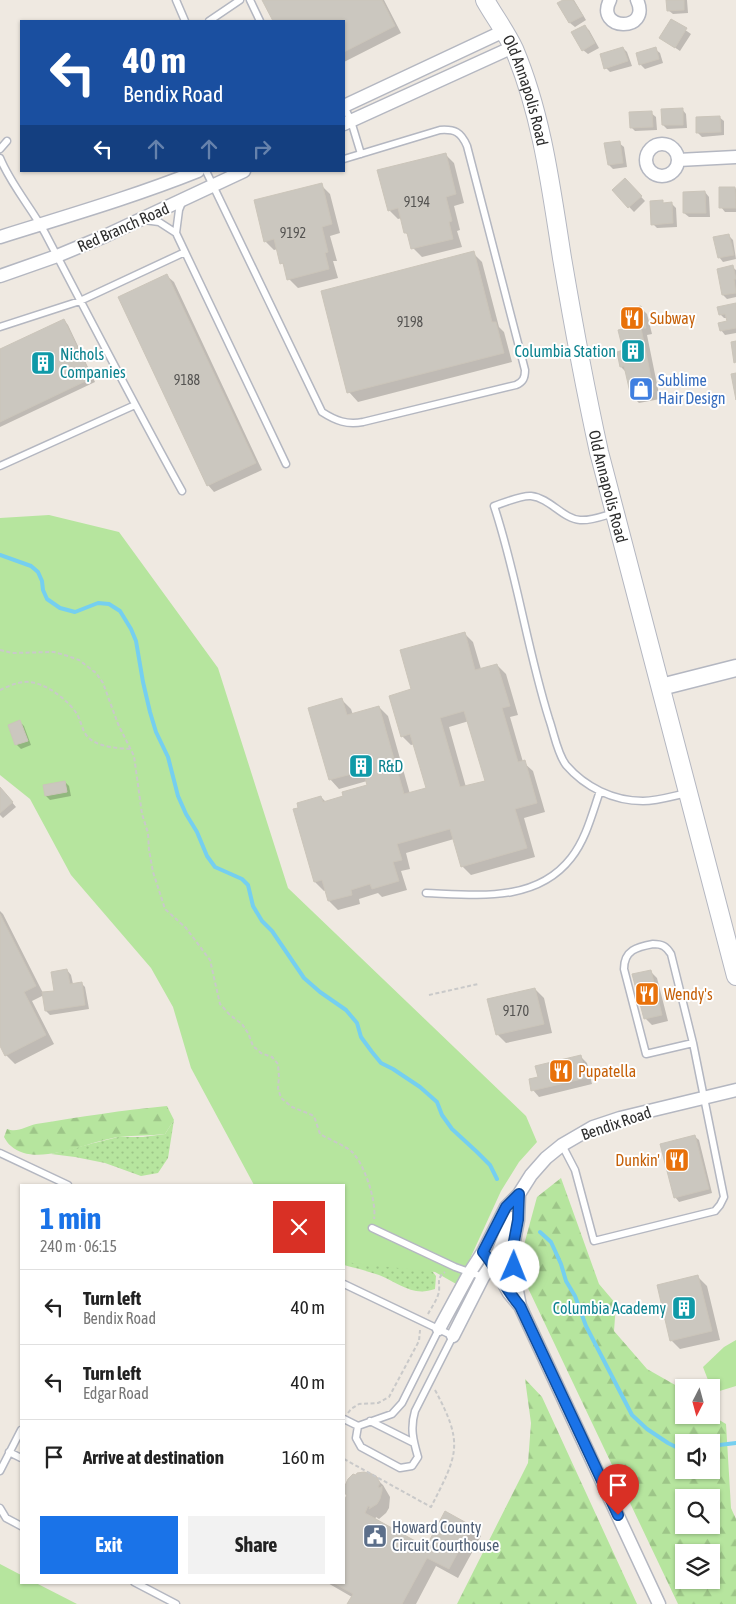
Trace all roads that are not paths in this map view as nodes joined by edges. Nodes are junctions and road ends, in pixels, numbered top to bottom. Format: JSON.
{"nodes":[{"id":1,"x":176,"y":0,"type":"edge"},
{"id":2,"x":240,"y":0,"type":"edge"},
{"id":3,"x":250,"y":0,"type":"edge"},
{"id":4,"x":485,"y":0,"type":"edge"},
{"id":5,"x":610,"y":0,"type":"edge"},
{"id":6,"x":637,"y":0,"type":"edge"},
{"id":7,"x":186,"y":20,"type":"edge"},
{"id":8,"x":210,"y":20,"type":"edge"},
{"id":9,"x":260,"y":20,"type":"edge"},
{"id":10,"x":504,"y":31,"type":"junction"},
{"id":11,"x":513,"y":47,"type":"junction"},
{"id":12,"x":345,"y":106,"type":"edge"},
{"id":13,"x":347,"y":123,"type":"edge"},
{"id":14,"x":7,"y":141,"type":"dead end"},
{"id":15,"x":0,"y":148,"type":"edge"},
{"id":16,"x":361,"y":154,"type":"junction"},
{"id":17,"x":736,"y":157,"type":"edge"},
{"id":18,"x":0,"y":158,"type":"edge"},
{"id":19,"x":345,"y":159,"type":"edge"},
{"id":20,"x":678,"y":160,"type":"dead end"},
{"id":21,"x":196,"y":172,"type":"edge"},
{"id":22,"x":206,"y":172,"type":"edge"},
{"id":23,"x":242,"y":172,"type":"edge"},
{"id":24,"x":3,"y":174,"type":"edge"},
{"id":25,"x":213,"y":186,"type":"junction"},
{"id":26,"x":183,"y":200,"type":"junction"},
{"id":27,"x":140,"y":220,"type":"junction"},
{"id":28,"x":40,"y":224,"type":"junction"},
{"id":29,"x":176,"y":233,"type":"junction"},
{"id":30,"x":0,"y":237,"type":"edge"},
{"id":31,"x":185,"y":252,"type":"junction"},
{"id":32,"x":57,"y":256,"type":"junction"},
{"id":33,"x":0,"y":276,"type":"edge"},
{"id":34,"x":80,"y":301,"type":"junction"},
{"id":35,"x":0,"y":327,"type":"edge"},
{"id":36,"x":134,"y":405,"type":"junction"},
{"id":37,"x":286,"y":464,"type":"dead end"},
{"id":38,"x":0,"y":466,"type":"edge"},
{"id":39,"x":182,"y":491,"type":"dead end"},
{"id":40,"x":614,"y":513,"type":"junction"},
{"id":41,"x":736,"y":668,"type":"edge"},
{"id":42,"x":661,"y":687,"type":"junction"},
{"id":43,"x":600,"y":792,"type":"junction"},
{"id":44,"x":689,"y":793,"type":"junction"},
{"id":45,"x":426,"y":893,"type":"dead end"},
{"id":46,"x":736,"y":972,"type":"edge"},
{"id":47,"x":693,"y":1043,"type":"junction"},
{"id":48,"x":736,"y":1090,"type":"edge"},
{"id":49,"x":703,"y":1098,"type":"junction"},
{"id":50,"x":562,"y":1145,"type":"junction"},
{"id":51,"x":0,"y":1153,"type":"edge"},
{"id":52,"x":66,"y":1184,"type":"edge"},
{"id":53,"x":519,"y":1194,"type":"junction"},
{"id":54,"x":372,"y":1228,"type":"road end"},
{"id":55,"x":483,"y":1252,"type":"junction"},
{"id":56,"x":493,"y":1264,"type":"junction"},
{"id":57,"x":470,"y":1272,"type":"junction"},
{"id":58,"x":483,"y":1277,"type":"junction"},
{"id":59,"x":345,"y":1284,"type":"edge"},
{"id":60,"x":520,"y":1306,"type":"junction"},
{"id":61,"x":439,"y":1329,"type":"junction"},
{"id":62,"x":453,"y":1336,"type":"junction"},
{"id":63,"x":346,"y":1416,"type":"edge"},
{"id":64,"x":370,"y":1421,"type":"junction"},
{"id":65,"x":358,"y":1426,"type":"junction"},
{"id":66,"x":20,"y":1432,"type":"edge"},
{"id":67,"x":414,"y":1443,"type":"junction"},
{"id":68,"x":10,"y":1452,"type":"junction"},
{"id":69,"x":20,"y":1457,"type":"edge"},
{"id":70,"x":0,"y":1471,"type":"edge"},
{"id":71,"x":0,"y":1508,"type":"edge"},
{"id":72,"x":20,"y":1525,"type":"edge"},
{"id":73,"x":146,"y":1585,"type":"edge"},
{"id":74,"x":176,"y":1604,"type":"edge"},
{"id":75,"x":659,"y":1604,"type":"edge"}],
"edges":[{"from":1,"to":7,"type":"lane"},
{"from":2,"to":8,"type":"lane"},
{"from":3,"to":9,"type":"lane"},
{"from":4,"to":10,"type":"main road","name":"Old Annapolis Road"},
{"from":5,"to":6,"type":"street"},
{"from":10,"to":11,"type":"main road","name":"Old Annapolis Road"},
{"from":10,"to":12,"type":"street"},
{"from":11,"to":13,"type":"street"},
{"from":11,"to":40,"type":"main road","name":"Old Annapolis Road"},
{"from":13,"to":16,"type":"lane"},
{"from":14,"to":15,"type":"lane"},
{"from":16,"to":19,"type":"lane"},
{"from":16,"to":25,"type":"lane"},
{"from":17,"to":20,"type":"street"},
{"from":18,"to":24,"type":"lane"},
{"from":21,"to":28,"type":"street","name":"Red Branch Road"},
{"from":22,"to":25,"type":"lane"},
{"from":23,"to":25,"type":"street","name":"Red Branch Road"},
{"from":24,"to":28,"type":"lane"},
{"from":25,"to":26,"type":"street","name":"Red Branch Road"},
{"from":26,"to":27,"type":"street","name":"Red Branch Road"},
{"from":26,"to":29,"type":"lane"},
{"from":27,"to":29,"type":"lane"},
{"from":27,"to":32,"type":"street","name":"Red Branch Road"},
{"from":28,"to":30,"type":"street","name":"Red Branch Road"},
{"from":28,"to":32,"type":"lane"},
{"from":29,"to":31,"type":"lane"},
{"from":31,"to":34,"type":"lane"},
{"from":31,"to":37,"type":"lane"},
{"from":32,"to":33,"type":"street","name":"Red Branch Road"},
{"from":32,"to":34,"type":"lane"},
{"from":34,"to":35,"type":"lane"},
{"from":34,"to":36,"type":"lane"},
{"from":36,"to":38,"type":"lane"},
{"from":36,"to":39,"type":"lane"},
{"from":40,"to":42,"type":"main road","name":"Old Annapolis Road"},
{"from":40,"to":43,"type":"lane"},
{"from":41,"to":42,"type":"street"},
{"from":42,"to":44,"type":"main road","name":"Old Annapolis Road"},
{"from":43,"to":44,"type":"lane"},
{"from":43,"to":45,"type":"lane"},
{"from":44,"to":46,"type":"main road","name":"Old Annapolis Road"},
{"from":47,"to":47,"type":"lane"},
{"from":47,"to":49,"type":"lane"},
{"from":48,"to":49,"type":"street","name":"Bendix Road"},
{"from":49,"to":50,"type":"street","name":"Bendix Road"},
{"from":49,"to":50,"type":"lane"},
{"from":50,"to":53,"type":"street","name":"Bendix Road"},
{"from":51,"to":52,"type":"lane"},
{"from":53,"to":55,"type":"street","name":"Bendix Road"},
{"from":53,"to":56,"type":"street","name":"Bendix Road"},
{"from":53,"to":60,"type":"street"},
{"from":54,"to":57,"type":"lane"},
{"from":55,"to":56,"type":"street"},
{"from":55,"to":57,"type":"street","name":"Bendix Road"},
{"from":56,"to":58,"type":"street","name":"Bendix Road"},
{"from":56,"to":60,"type":"street"},
{"from":57,"to":58,"type":"lane"},
{"from":57,"to":61,"type":"street","name":"Bendix Road"},
{"from":58,"to":62,"type":"street","name":"Bendix Road"},
{"from":59,"to":61,"type":"lane"},
{"from":60,"to":75,"type":"street"},
{"from":61,"to":62,"type":"lane"},
{"from":61,"to":64,"type":"lane"},
{"from":62,"to":67,"type":"lane"},
{"from":63,"to":65,"type":"lane"},
{"from":64,"to":65,"type":"lane"},
{"from":64,"to":67,"type":"lane"},
{"from":65,"to":67,"type":"lane"},
{"from":66,"to":68,"type":"lane"},
{"from":68,"to":69,"type":"lane"},
{"from":68,"to":70,"type":"lane"},
{"from":71,"to":72,"type":"lane"},
{"from":73,"to":74,"type":"lane"}]}
